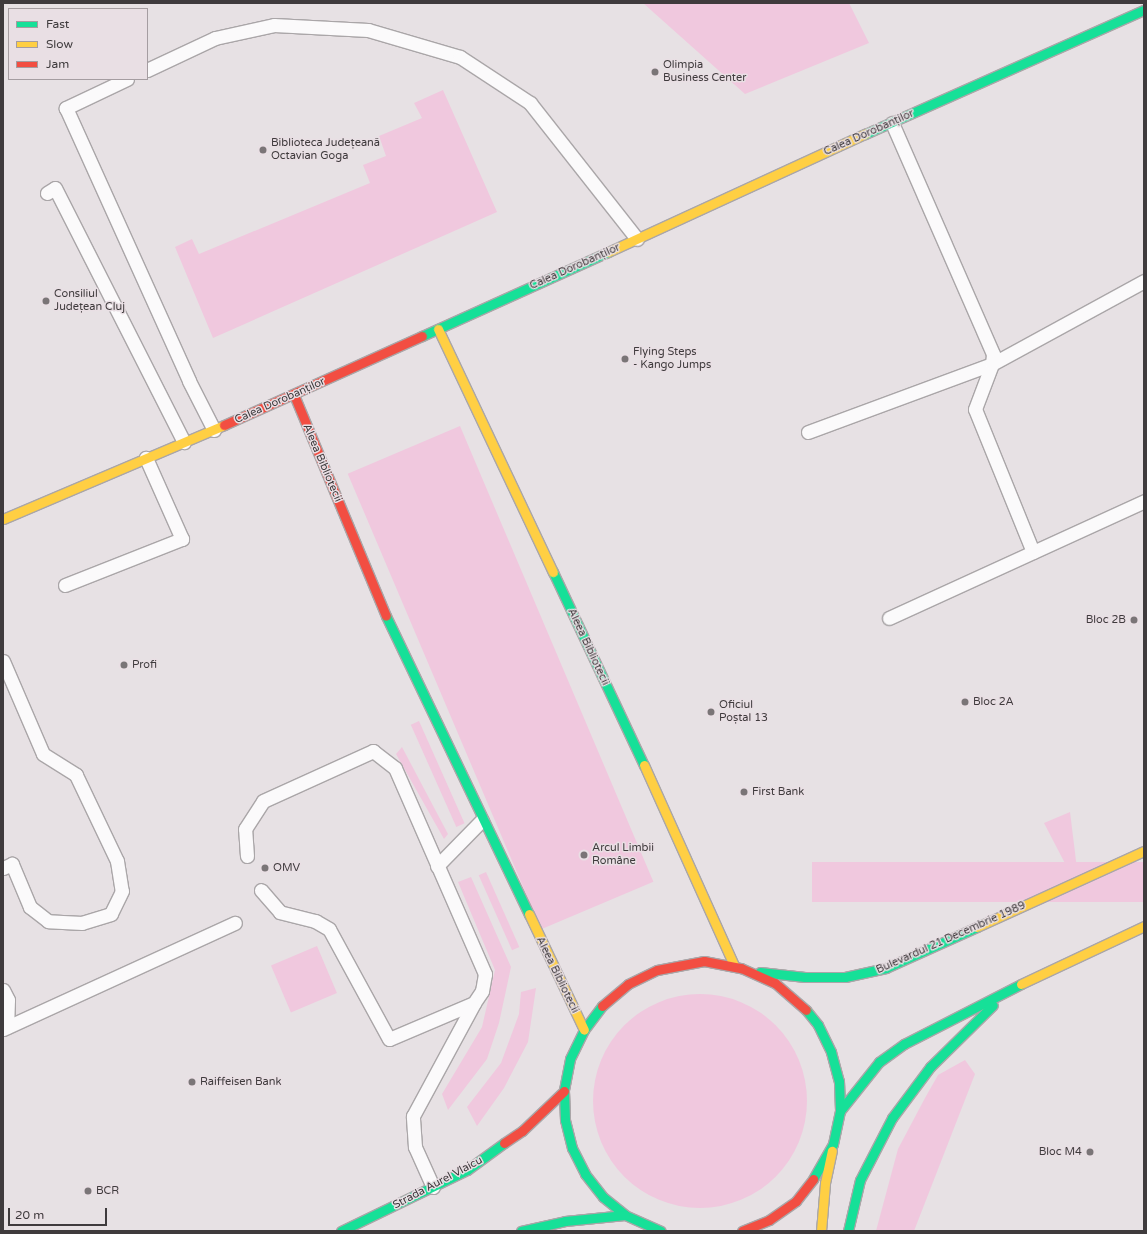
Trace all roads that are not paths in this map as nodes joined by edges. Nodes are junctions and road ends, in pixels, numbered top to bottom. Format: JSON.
{"nodes":[{"id":1,"x":1144,"y":10,"type":"edge"},
{"id":2,"x":148,"y":70,"type":"edge"},
{"id":3,"x":126,"y":80,"type":"edge"},
{"id":4,"x":892,"y":123,"type":"junction"},
{"id":5,"x":47,"y":192,"type":"dead end"},
{"id":6,"x":637,"y":239,"type":"junction"},
{"id":7,"x":1144,"y":281,"type":"edge"},
{"id":8,"x":438,"y":329,"type":"junction"},
{"id":9,"x":992,"y":364,"type":"junction"},
{"id":10,"x":294,"y":395,"type":"junction"},
{"id":11,"x":214,"y":430,"type":"junction"},
{"id":12,"x":808,"y":432,"type":"dead end"},
{"id":13,"x":184,"y":442,"type":"junction"},
{"id":14,"x":146,"y":458,"type":"junction"},
{"id":15,"x":1144,"y":502,"type":"edge"},
{"id":16,"x":3,"y":519,"type":"edge"},
{"id":17,"x":1033,"y":552,"type":"junction"},
{"id":18,"x":65,"y":585,"type":"dead end"},
{"id":19,"x":889,"y":618,"type":"dead end"},
{"id":20,"x":3,"y":661,"type":"edge"},
{"id":21,"x":482,"y":820,"type":"junction"},
{"id":22,"x":1144,"y":851,"type":"edge"},
{"id":23,"x":247,"y":856,"type":"dead end"},
{"id":24,"x":437,"y":866,"type":"junction"},
{"id":25,"x":3,"y":868,"type":"edge"},
{"id":26,"x":261,"y":890,"type":"dead end"},
{"id":27,"x":235,"y":923,"type":"dead end"},
{"id":28,"x":1144,"y":926,"type":"edge"},
{"id":29,"x":734,"y":965,"type":"junction"},
{"id":30,"x":748,"y":970,"type":"junction"},
{"id":31,"x":3,"y":990,"type":"edge"},
{"id":32,"x":1008,"y":991,"type":"junction"},
{"id":33,"x":474,"y":1004,"type":"junction"},
{"id":34,"x":5,"y":1028,"type":"edge"},
{"id":35,"x":584,"y":1030,"type":"junction"},
{"id":36,"x":564,"y":1091,"type":"junction"},
{"id":37,"x":840,"y":1111,"type":"junction"},
{"id":38,"x":833,"y":1144,"type":"junction"},
{"id":39,"x":433,"y":1187,"type":"junction"},
{"id":40,"x":625,"y":1215,"type":"junction"},
{"id":41,"x":638,"y":1222,"type":"junction"},
{"id":42,"x":341,"y":1231,"type":"edge"},
{"id":43,"x":521,"y":1231,"type":"edge"},
{"id":44,"x":649,"y":1231,"type":"edge"},
{"id":45,"x":661,"y":1231,"type":"edge"},
{"id":46,"x":742,"y":1231,"type":"edge"},
{"id":47,"x":821,"y":1231,"type":"edge"},
{"id":48,"x":848,"y":1231,"type":"edge"}],
"edges":[{"from":1,"to":4,"type":"main road","name":"Calea Dorobanților"},
{"from":2,"to":6,"type":"lane"},
{"from":3,"to":11,"type":"lane"},
{"from":4,"to":6,"type":"main road","name":"Calea Dorobanților"},
{"from":4,"to":9,"type":"lane"},
{"from":5,"to":13,"type":"lane"},
{"from":6,"to":8,"type":"main road","name":"Calea Dorobanților"},
{"from":7,"to":9,"type":"lane"},
{"from":8,"to":10,"type":"main road","name":"Calea Dorobanților"},
{"from":8,"to":29,"type":"main road","name":"Aleea Bibliotecii"},
{"from":9,"to":12,"type":"lane"},
{"from":9,"to":17,"type":"lane"},
{"from":10,"to":11,"type":"main road","name":"Calea Dorobanților"},
{"from":10,"to":21,"type":"main road","name":"Aleea Bibliotecii"},
{"from":11,"to":13,"type":"main road","name":"Calea Dorobanților"},
{"from":13,"to":14,"type":"main road","name":"Calea Dorobanților"},
{"from":14,"to":16,"type":"main road","name":"Calea Dorobanților"},
{"from":14,"to":18,"type":"lane"},
{"from":15,"to":17,"type":"lane"},
{"from":17,"to":19,"type":"lane"},
{"from":20,"to":25,"type":"lane"},
{"from":21,"to":24,"type":"lane"},
{"from":21,"to":35,"type":"main road","name":"Aleea Bibliotecii"},
{"from":22,"to":30,"type":"main road","name":"Bulevardul 21 Decembrie 1989"},
{"from":23,"to":24,"type":"lane"},
{"from":24,"to":33,"type":"lane"},
{"from":26,"to":33,"type":"lane"},
{"from":27,"to":34,"type":"lane"},
{"from":28,"to":32,"type":"main road"},
{"from":29,"to":30,"type":"main road"},
{"from":29,"to":35,"type":"main road"},
{"from":30,"to":37,"type":"main road"},
{"from":31,"to":34,"type":"lane"},
{"from":32,"to":37,"type":"main road"},
{"from":32,"to":48,"type":"main road"},
{"from":33,"to":39,"type":"lane"},
{"from":35,"to":36,"type":"main road"},
{"from":36,"to":39,"type":"main road","name":"Strada Aurel Vlaicu"},
{"from":36,"to":40,"type":"main road"},
{"from":37,"to":38,"type":"main road"},
{"from":38,"to":46,"type":"main road"},
{"from":38,"to":47,"type":"main road"},
{"from":39,"to":42,"type":"main road","name":"Strada Aurel Vlaicu"},
{"from":40,"to":41,"type":"main road"},
{"from":40,"to":43,"type":"main road"},
{"from":41,"to":44,"type":"main road"},
{"from":41,"to":45,"type":"main road"}]}
